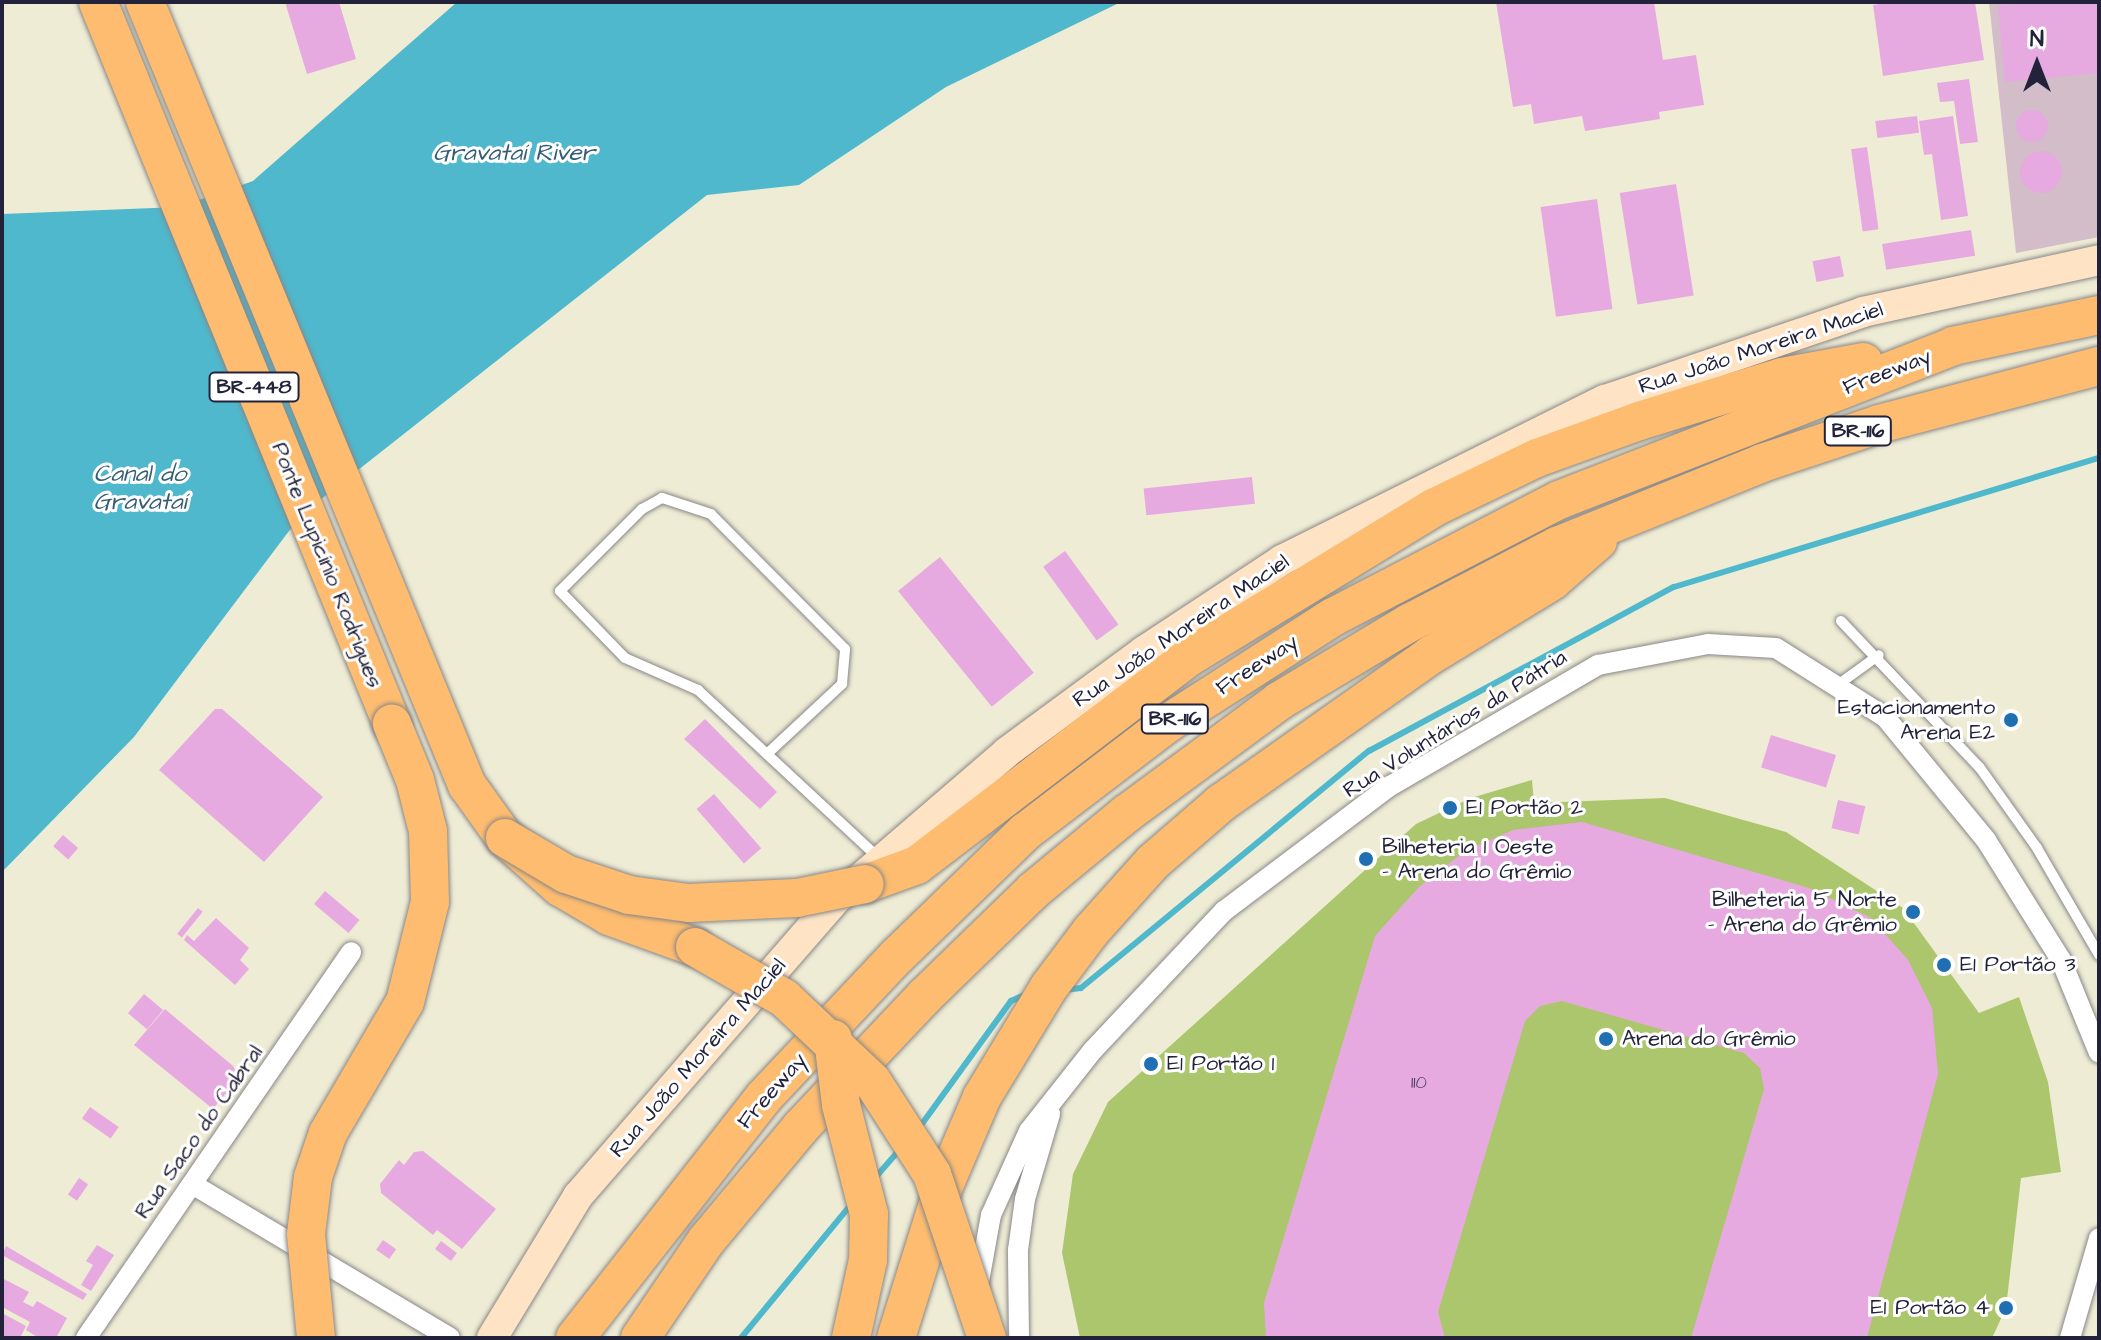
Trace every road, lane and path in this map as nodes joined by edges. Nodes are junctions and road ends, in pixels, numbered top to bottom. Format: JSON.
{"nodes":[{"id":1,"x":98,"y":2,"type":"edge"},
{"id":2,"x":152,"y":18,"type":"edge"},
{"id":3,"x":2099,"y":260,"type":"edge"},
{"id":4,"x":2099,"y":315,"type":"edge"},
{"id":5,"x":1953,"y":346,"type":"junction"},
{"id":6,"x":2099,"y":366,"type":"edge"},
{"id":7,"x":1623,"y":519,"type":"junction"},
{"id":8,"x":1841,"y":621,"type":"dead end"},
{"id":9,"x":1879,"y":655,"type":"junction"},
{"id":10,"x":1839,"y":684,"type":"junction"},
{"id":11,"x":767,"y":754,"type":"junction"},
{"id":12,"x":505,"y":838,"type":"junction"},
{"id":13,"x":882,"y":861,"type":"junction"},
{"id":14,"x":351,"y":952,"type":"dead end"},
{"id":15,"x":2099,"y":955,"type":"edge"},
{"id":16,"x":2091,"y":1009,"type":"edge"},
{"id":17,"x":833,"y":1039,"type":"junction"},
{"id":18,"x":2099,"y":1053,"type":"edge"},
{"id":19,"x":1060,"y":1088,"type":"junction"},
{"id":20,"x":192,"y":1184,"type":"junction"},
{"id":21,"x":2099,"y":1238,"type":"edge"},
{"id":22,"x":86,"y":1338,"type":"edge"},
{"id":23,"x":316,"y":1338,"type":"edge"},
{"id":24,"x":450,"y":1338,"type":"edge"},
{"id":25,"x":492,"y":1338,"type":"edge"},
{"id":26,"x":575,"y":1338,"type":"edge"},
{"id":27,"x":640,"y":1338,"type":"edge"},
{"id":28,"x":851,"y":1338,"type":"edge"},
{"id":29,"x":896,"y":1338,"type":"edge"},
{"id":30,"x":968,"y":1338,"type":"edge"},
{"id":31,"x":987,"y":1338,"type":"edge"},
{"id":32,"x":1019,"y":1338,"type":"edge"},
{"id":33,"x":2070,"y":1338,"type":"edge"}],
"edges":[{"from":1,"to":23,"type":"highway","name":"Ponte Lupicínio Rodrigues","number":"BR-448","bridge":true},
{"from":2,"to":12,"type":"highway","name":"Ponte Lupicínio Rodrigues","number":"BR-448"},
{"from":3,"to":13,"type":"street","name":"Rua João Moreira Maciel"},
{"from":4,"to":5,"type":"highway","name":"Freeway","number":"BR-116"},
{"from":5,"to":12,"type":"highway","bridge":true},
{"from":5,"to":26,"type":"highway","name":"Freeway","number":"BR-116"},
{"from":6,"to":7,"type":"highway","name":"Freeway","number":"BR-116"},
{"from":7,"to":27,"type":"highway","name":"Freeway","number":"BR-116"},
{"from":7,"to":29,"type":"highway","bridge":true},
{"from":8,"to":9,"type":"lane"},
{"from":9,"to":10,"type":"lane"},
{"from":9,"to":15,"type":"lane"},
{"from":10,"to":16,"type":"street","name":"Rua Voluntários da Pátria"},
{"from":10,"to":19,"type":"street","name":"Rua Voluntários da Pátria"},
{"from":11,"to":11,"type":"lane"},
{"from":11,"to":13,"type":"lane"},
{"from":12,"to":17,"type":"highway","bridge":true},
{"from":13,"to":25,"type":"street","name":"Rua João Moreira Maciel"},
{"from":14,"to":20,"type":"street","name":"Rua Saco do Cabral"},
{"from":16,"to":18,"type":"street","name":"Rua Voluntários da Pátria"},
{"from":17,"to":28,"type":"highway","bridge":true},
{"from":17,"to":31,"type":"highway","bridge":true},
{"from":19,"to":30,"type":"street","name":"Rua Voluntários da Pátria"},
{"from":19,"to":32,"type":"street","name":"Rua Voluntários da Pátria"},
{"from":20,"to":22,"type":"street","name":"Rua Saco do Cabral"},
{"from":20,"to":24,"type":"street"},
{"from":21,"to":33,"type":"street"}]}
